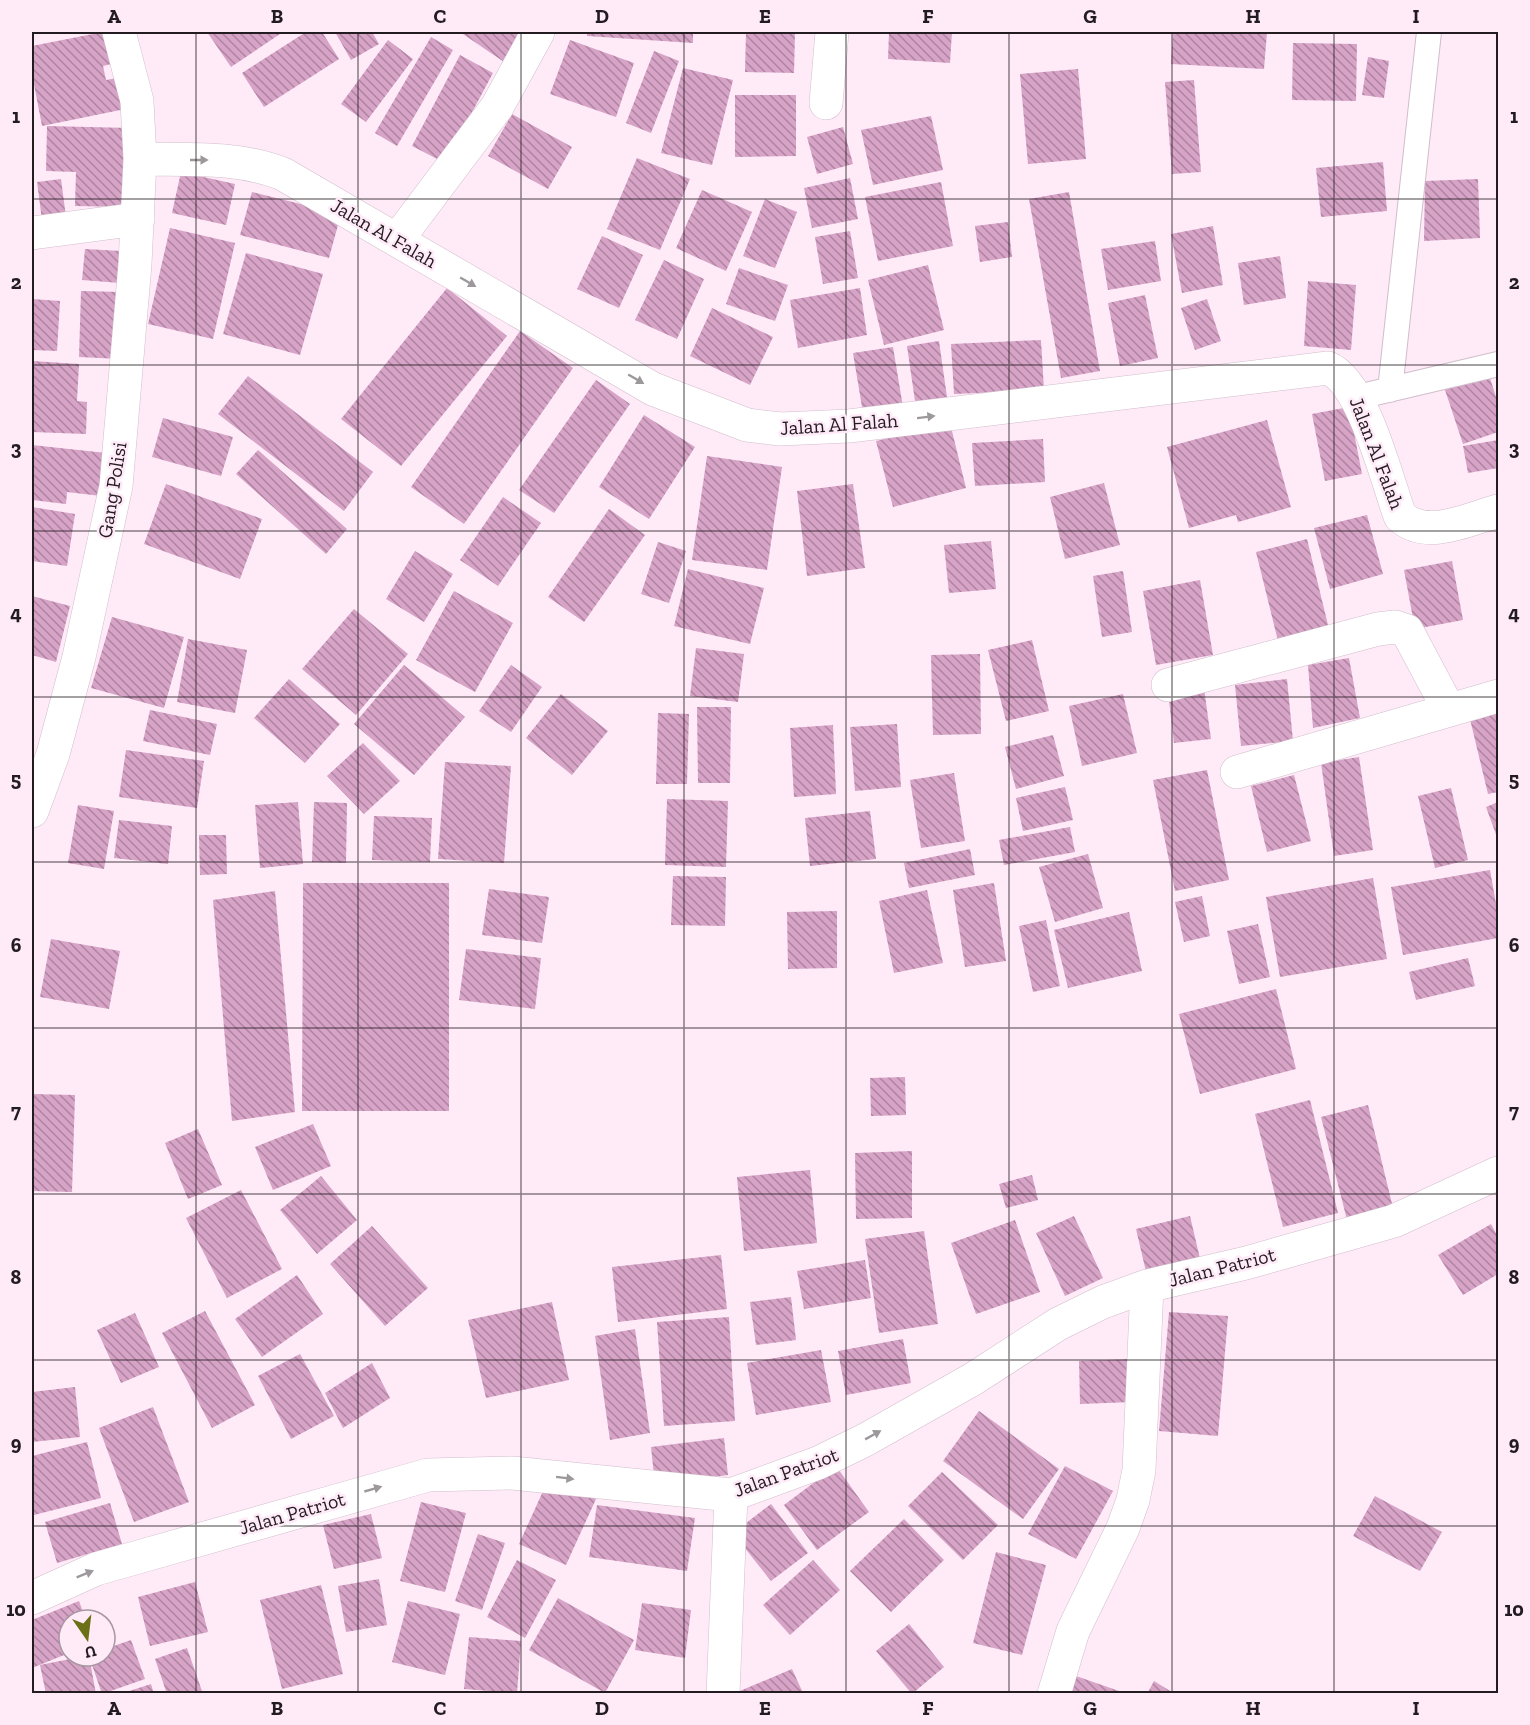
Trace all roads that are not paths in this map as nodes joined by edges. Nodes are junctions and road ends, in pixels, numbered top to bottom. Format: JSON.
{"nodes":[{"id":1,"x":119,"y":32,"type":"edge"},
{"id":2,"x":538,"y":32,"type":"edge"},
{"id":3,"x":832,"y":32,"type":"edge"},
{"id":4,"x":1429,"y":32,"type":"edge"},
{"id":5,"x":826,"y":103,"type":"dead end"},
{"id":6,"x":141,"y":159,"type":"junction"},
{"id":7,"x":138,"y":219,"type":"junction"},
{"id":8,"x":32,"y":233,"type":"edge"},
{"id":9,"x":397,"y":240,"type":"junction"},
{"id":10,"x":1498,"y":364,"type":"edge"},
{"id":11,"x":1390,"y":390,"type":"junction"},
{"id":12,"x":1358,"y":397,"type":"junction"},
{"id":13,"x":1498,"y":511,"type":"edge"},
{"id":14,"x":1168,"y":685,"type":"dead end"},
{"id":15,"x":1498,"y":696,"type":"edge"},
{"id":16,"x":1449,"y":710,"type":"junction"},
{"id":17,"x":1237,"y":772,"type":"dead end"},
{"id":18,"x":32,"y":811,"type":"edge"},
{"id":19,"x":1498,"y":1173,"type":"edge"},
{"id":20,"x":1147,"y":1286,"type":"junction"},
{"id":21,"x":731,"y":1495,"type":"junction"},
{"id":22,"x":32,"y":1598,"type":"edge"},
{"id":23,"x":723,"y":1694,"type":"edge"},
{"id":24,"x":1054,"y":1694,"type":"edge"}],
"edges":[{"from":1,"to":6,"type":"street","name":"Gang Polisi"},
{"from":2,"to":9,"type":"street"},
{"from":3,"to":5,"type":"street"},
{"from":4,"to":11,"type":"lane"},
{"from":6,"to":7,"type":"street","name":"Gang Polisi"},
{"from":6,"to":9,"type":"street","name":"Jalan Al Falah","one_way":true},
{"from":7,"to":8,"type":"street"},
{"from":7,"to":18,"type":"street","name":"Gang Polisi"},
{"from":9,"to":12,"type":"street","name":"Jalan Al Falah","one_way":true},
{"from":10,"to":11,"type":"lane"},
{"from":11,"to":12,"type":"lane"},
{"from":12,"to":13,"type":"street","name":"Jalan Al Falah"},
{"from":14,"to":16,"type":"street"},
{"from":15,"to":16,"type":"street"},
{"from":16,"to":17,"type":"street"},
{"from":19,"to":20,"type":"street","name":"Jalan Patriot"},
{"from":21,"to":20,"type":"street","name":"Jalan Patriot","one_way":true},
{"from":20,"to":24,"type":"street"},
{"from":22,"to":21,"type":"street","name":"Jalan Patriot","one_way":true},
{"from":21,"to":23,"type":"street"}]}
